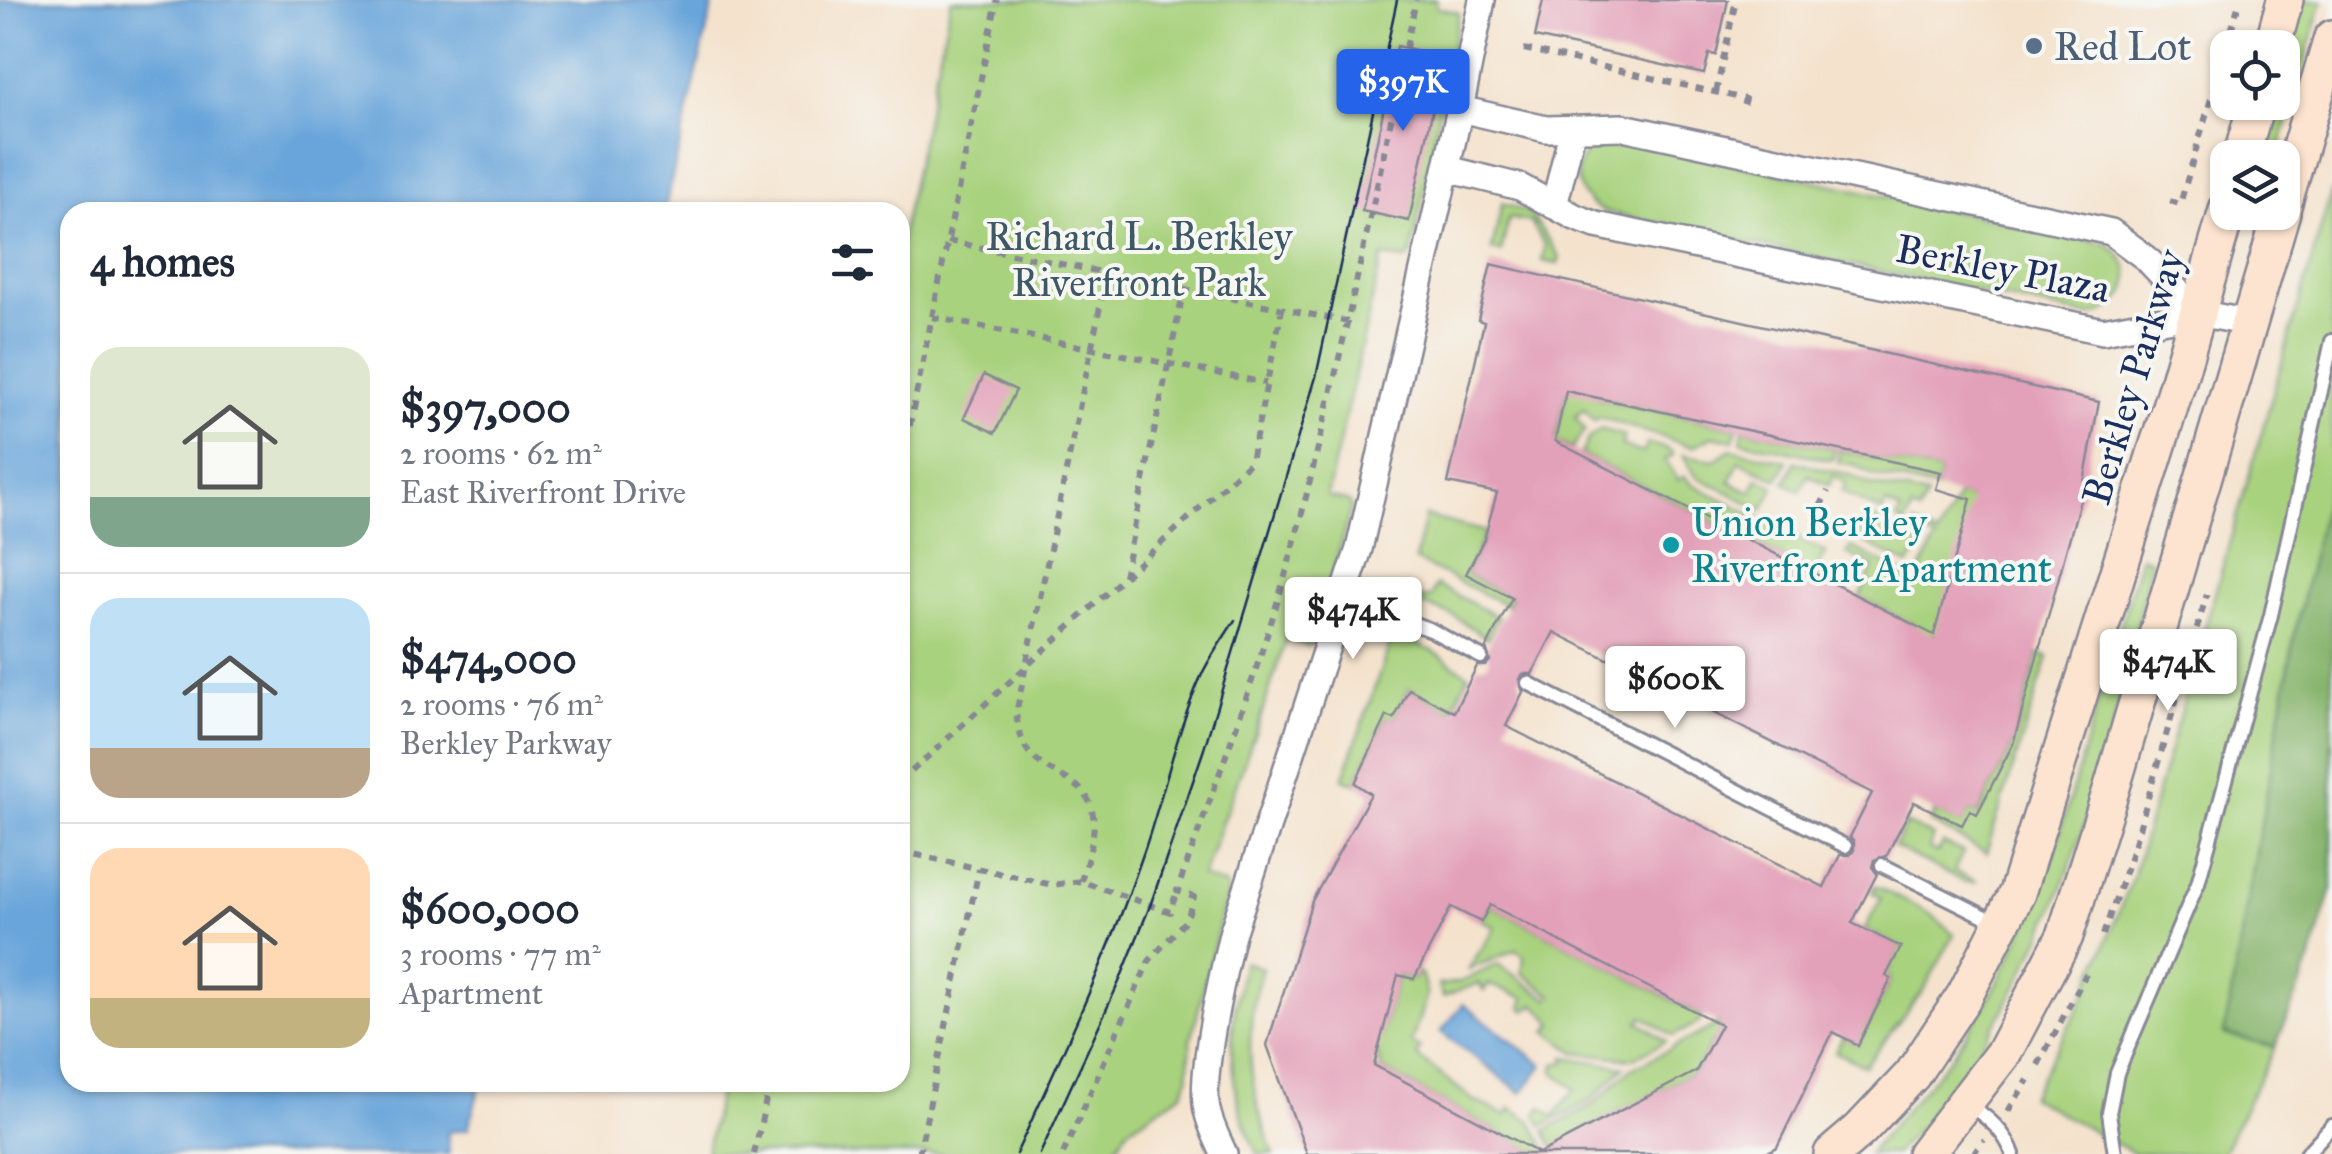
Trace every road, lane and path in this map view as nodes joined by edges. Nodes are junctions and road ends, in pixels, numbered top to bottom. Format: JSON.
{"nodes":[{"id":1,"x":997,"y":0,"type":"edge"},
{"id":2,"x":1416,"y":0,"type":"edge"},
{"id":3,"x":1482,"y":0,"type":"edge"},
{"id":4,"x":1736,"y":0,"type":"edge"},
{"id":5,"x":2240,"y":0,"type":"edge"},
{"id":6,"x":2285,"y":0,"type":"edge"},
{"id":7,"x":2277,"y":30,"type":"edge"},
{"id":8,"x":2332,"y":38,"type":"edge"},
{"id":9,"x":1524,"y":49,"type":"dead end"},
{"id":10,"x":1716,"y":92,"type":"junction"},
{"id":11,"x":1460,"y":109,"type":"junction"},
{"id":12,"x":1742,"y":109,"type":"dead end"},
{"id":13,"x":1573,"y":128,"type":"junction"},
{"id":14,"x":2300,"y":149,"type":"edge"},
{"id":15,"x":1447,"y":169,"type":"junction"},
{"id":16,"x":2170,"y":201,"type":"dead end"},
{"id":17,"x":1554,"y":206,"type":"junction"},
{"id":18,"x":2221,"y":230,"type":"edge"},
{"id":19,"x":2277,"y":230,"type":"edge"},
{"id":20,"x":948,"y":241,"type":"junction"},
{"id":21,"x":1107,"y":273,"type":"junction"},
{"id":22,"x":1184,"y":288,"type":"junction"},
{"id":23,"x":1282,"y":308,"type":"junction"},
{"id":24,"x":2198,"y":313,"type":"junction"},
{"id":25,"x":932,"y":318,"type":"junction"},
{"id":26,"x":1348,"y":322,"type":"junction"},
{"id":27,"x":2250,"y":323,"type":"junction"},
{"id":28,"x":2332,"y":341,"type":"edge"},
{"id":29,"x":1092,"y":349,"type":"junction"},
{"id":30,"x":1170,"y":364,"type":"junction"},
{"id":31,"x":1266,"y":384,"type":"junction"},
{"id":32,"x":910,"y":425,"type":"edge"},
{"id":33,"x":1828,"y":491,"type":"dead end"},
{"id":34,"x":1812,"y":521,"type":"dead end"},
{"id":35,"x":1124,"y":577,"type":"junction"},
{"id":36,"x":1344,"y":599,"type":"junction"},
{"id":37,"x":1481,"y":658,"type":"dead end"},
{"id":38,"x":1025,"y":668,"type":"junction"},
{"id":39,"x":1528,"y":683,"type":"dead end"},
{"id":40,"x":910,"y":773,"type":"edge"},
{"id":41,"x":1845,"y":846,"type":"dead end"},
{"id":42,"x":910,"y":853,"type":"edge"},
{"id":43,"x":1882,"y":865,"type":"dead end"},
{"id":44,"x":979,"y":869,"type":"junction"},
{"id":45,"x":1081,"y":881,"type":"junction"},
{"id":46,"x":1177,"y":892,"type":"junction"},
{"id":47,"x":1187,"y":919,"type":"junction"},
{"id":48,"x":1200,"y":923,"type":"dead end"},
{"id":49,"x":2001,"y":924,"type":"junction"},
{"id":50,"x":768,"y":1092,"type":"edge"},
{"id":51,"x":1966,"y":1102,"type":"junction"},
{"id":52,"x":2332,"y":1126,"type":"edge"},
{"id":53,"x":754,"y":1154,"type":"edge"},
{"id":54,"x":919,"y":1154,"type":"edge"},
{"id":55,"x":1063,"y":1154,"type":"edge"},
{"id":56,"x":1224,"y":1154,"type":"edge"},
{"id":57,"x":1832,"y":1154,"type":"edge"},
{"id":58,"x":1925,"y":1154,"type":"edge"},
{"id":59,"x":2014,"y":1154,"type":"edge"},
{"id":60,"x":2115,"y":1154,"type":"edge"},
{"id":61,"x":2306,"y":1154,"type":"edge"}],
"edges":[{"from":1,"to":20,"type":"path"},
{"from":2,"to":26,"type":"path"},
{"from":3,"to":11,"type":"street"},
{"from":4,"to":10,"type":"path"},
{"from":5,"to":16,"type":"path"},
{"from":6,"to":7,"type":"main road"},
{"from":8,"to":14,"type":"main road"},
{"from":9,"to":10,"type":"path"},
{"from":10,"to":12,"type":"path"},
{"from":11,"to":13,"type":"street","name":"Berkley Plaza"},
{"from":11,"to":15,"type":"street"},
{"from":13,"to":17,"type":"street"},
{"from":13,"to":24,"type":"street","name":"Berkley Plaza"},
{"from":15,"to":17,"type":"street","name":"Berkley Plaza"},
{"from":15,"to":36,"type":"street"},
{"from":17,"to":24,"type":"street","name":"Berkley Plaza"},
{"from":18,"to":24,"type":"main road","name":"Berkley Parkway"},
{"from":19,"to":27,"type":"main road"},
{"from":20,"to":21,"type":"path"},
{"from":20,"to":25,"type":"path"},
{"from":21,"to":22,"type":"path"},
{"from":21,"to":29,"type":"path"},
{"from":22,"to":23,"type":"path"},
{"from":22,"to":30,"type":"path"},
{"from":23,"to":26,"type":"path"},
{"from":23,"to":31,"type":"path"},
{"from":24,"to":27,"type":"street"},
{"from":24,"to":49,"type":"main road","name":"Berkley Parkway"},
{"from":25,"to":29,"type":"path"},
{"from":25,"to":32,"type":"path"},
{"from":26,"to":46,"type":"path"},
{"from":27,"to":51,"type":"main road"},
{"from":28,"to":60,"type":"lane"},
{"from":29,"to":30,"type":"path"},
{"from":29,"to":38,"type":"path"},
{"from":30,"to":31,"type":"path"},
{"from":30,"to":35,"type":"path"},
{"from":31,"to":35,"type":"path"},
{"from":33,"to":34,"type":"path"},
{"from":35,"to":38,"type":"path"},
{"from":36,"to":37,"type":"lane"},
{"from":36,"to":56,"type":"street"},
{"from":38,"to":40,"type":"path"},
{"from":38,"to":45,"type":"path"},
{"from":39,"to":41,"type":"lane"},
{"from":42,"to":44,"type":"path"},
{"from":43,"to":49,"type":"lane"},
{"from":44,"to":45,"type":"path"},
{"from":44,"to":54,"type":"path"},
{"from":45,"to":46,"type":"path"},
{"from":46,"to":47,"type":"path"},
{"from":47,"to":48,"type":"path"},
{"from":47,"to":55,"type":"path"},
{"from":49,"to":57,"type":"main road","name":"Berkley Parkway"},
{"from":50,"to":53,"type":"path"},
{"from":51,"to":58,"type":"main road"},
{"from":51,"to":59,"type":"lane"},
{"from":52,"to":61,"type":"lane"}]}
